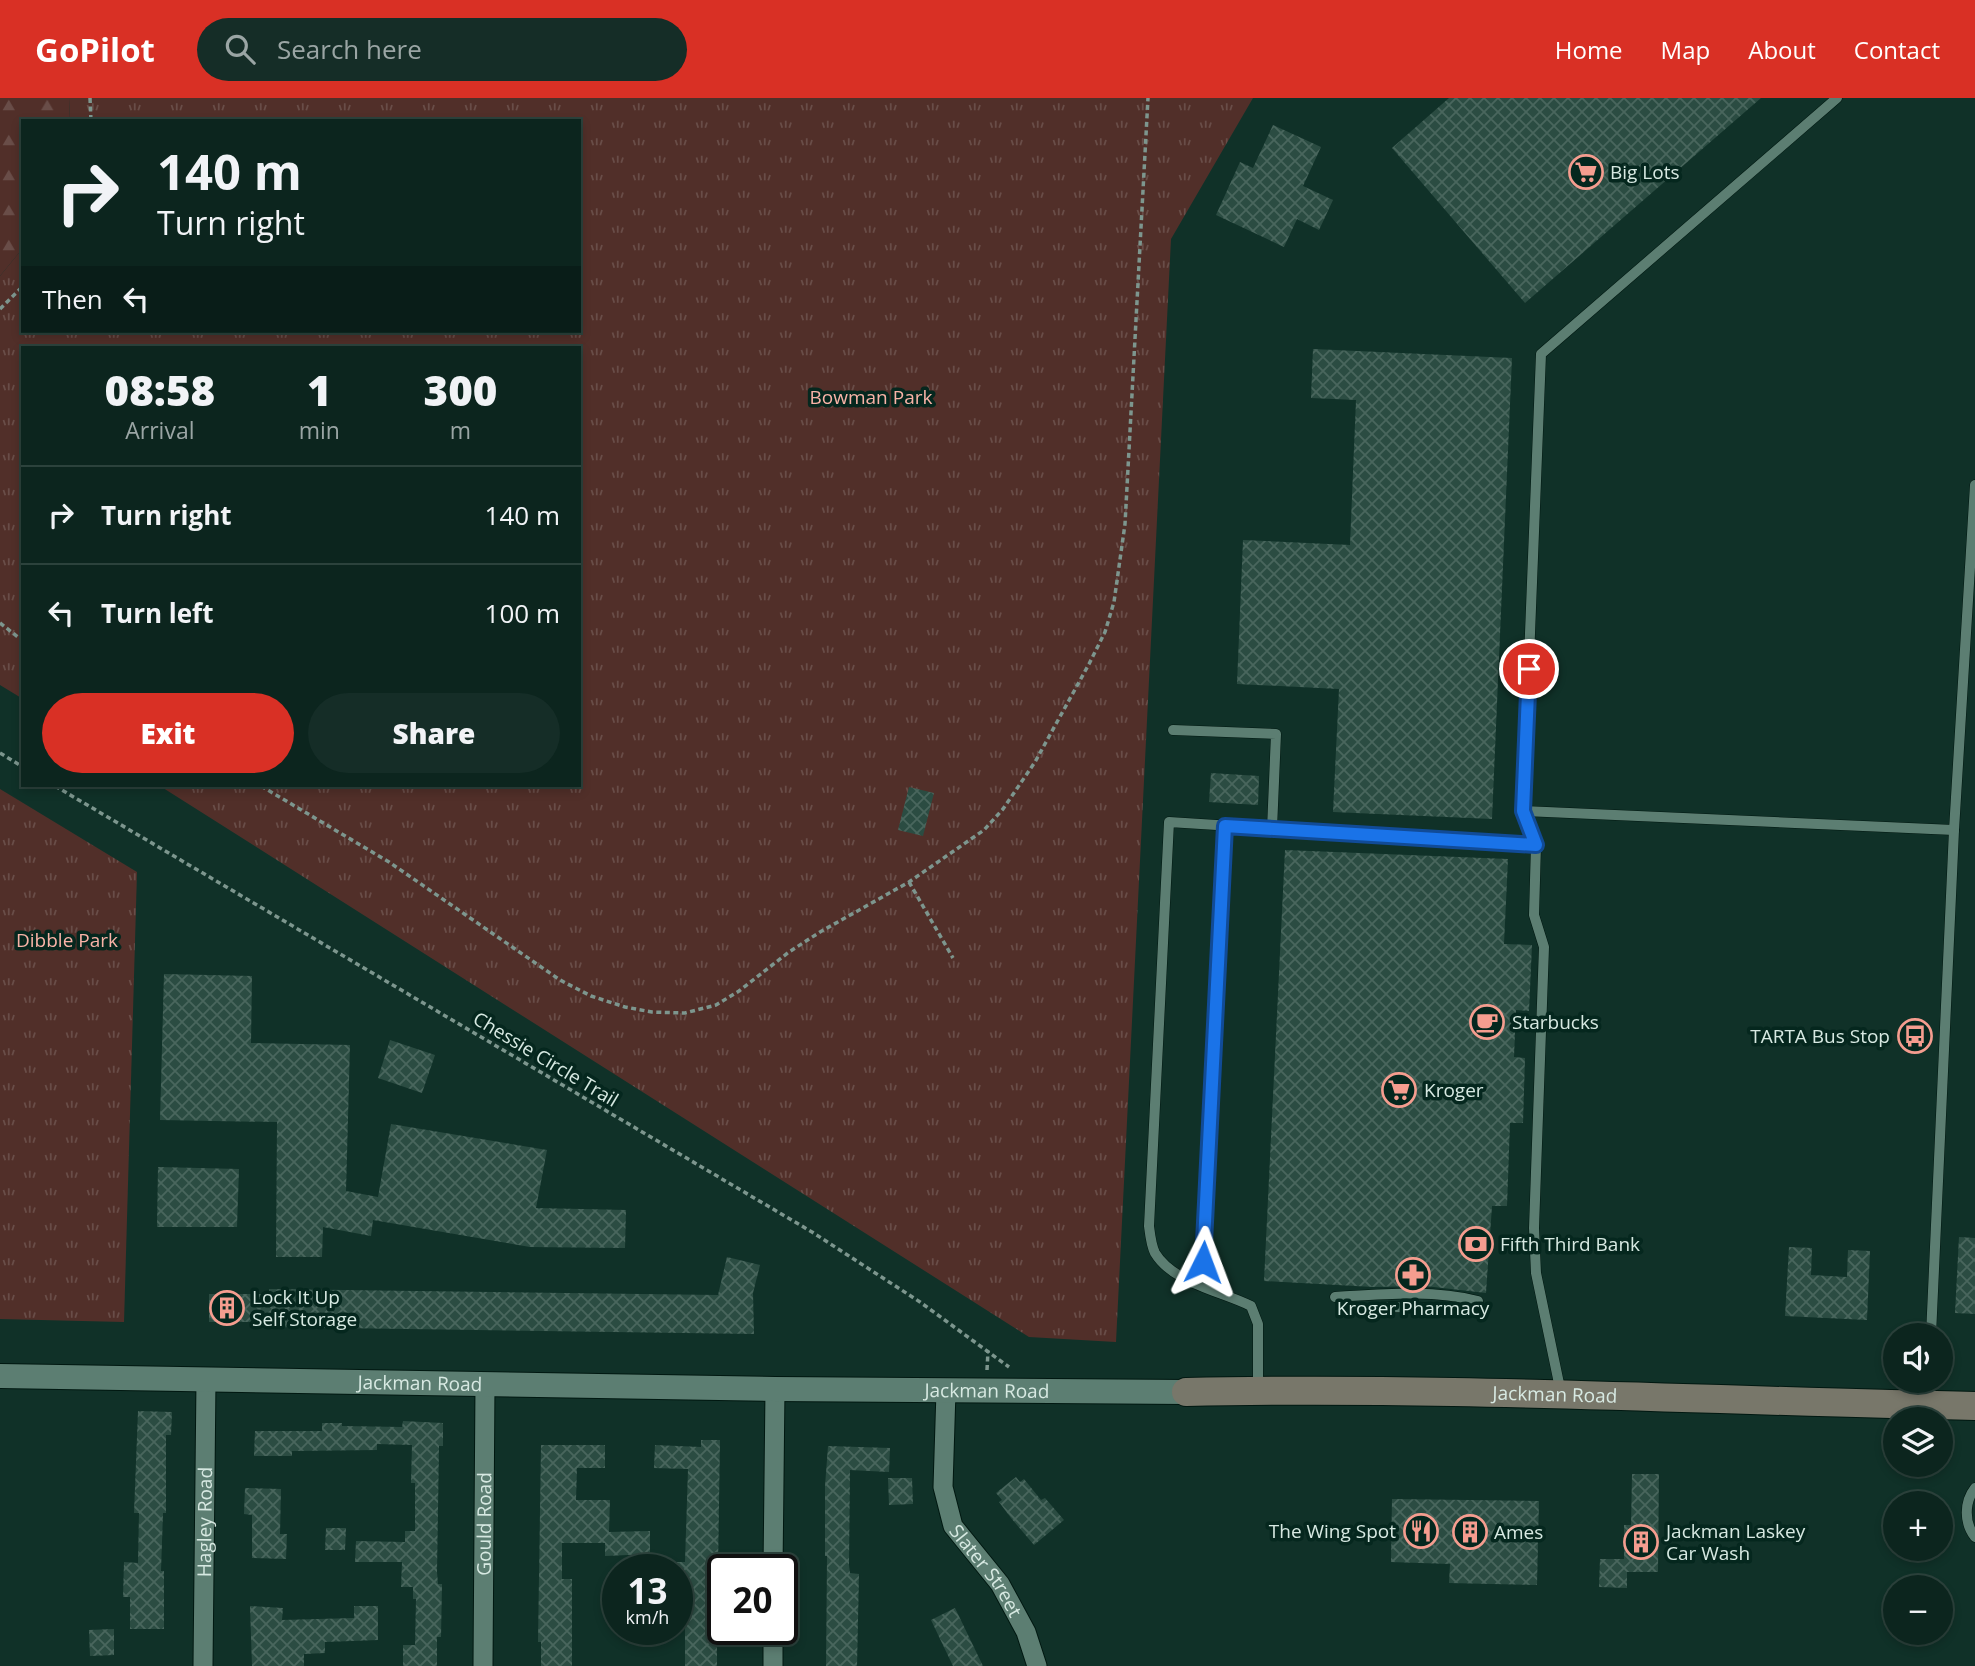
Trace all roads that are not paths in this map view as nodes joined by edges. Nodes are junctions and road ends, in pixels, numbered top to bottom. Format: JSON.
{"nodes":[{"id":1,"x":1838,"y":98,"type":"edge"},
{"id":2,"x":1975,"y":485,"type":"edge"},
{"id":3,"x":1173,"y":730,"type":"dead end"},
{"id":4,"x":1523,"y":811,"type":"junction"},
{"id":5,"x":1225,"y":826,"type":"junction"},
{"id":6,"x":1272,"y":829,"type":"junction"},
{"id":7,"x":1954,"y":830,"type":"junction"},
{"id":8,"x":1536,"y":845,"type":"junction"},
{"id":9,"x":1203,"y":1286,"type":"junction"},
{"id":10,"x":1335,"y":1297,"type":"dead end"},
{"id":11,"x":1478,"y":1301,"type":"dead end"},
{"id":12,"x":1365,"y":1309,"type":"dead end"},
{"id":13,"x":1454,"y":1309,"type":"dead end"},
{"id":14,"x":1932,"y":1323,"type":"edge"},
{"id":15,"x":0,"y":1376,"type":"edge"},
{"id":16,"x":206,"y":1380,"type":"junction"},
{"id":17,"x":485,"y":1384,"type":"junction"},
{"id":18,"x":775,"y":1389,"type":"junction"},
{"id":19,"x":1258,"y":1390,"type":"junction"},
{"id":20,"x":946,"y":1391,"type":"junction"},
{"id":21,"x":1186,"y":1392,"type":"joint"},
{"id":22,"x":1929,"y":1393,"type":"edge"},
{"id":23,"x":1561,"y":1395,"type":"junction"},
{"id":24,"x":1975,"y":1406,"type":"edge"},
{"id":25,"x":1975,"y":1488,"type":"edge"},
{"id":26,"x":1975,"y":1538,"type":"edge"},
{"id":27,"x":774,"y":1554,"type":"edge"},
{"id":28,"x":773,"y":1645,"type":"edge"},
{"id":29,"x":203,"y":1666,"type":"edge"},
{"id":30,"x":483,"y":1666,"type":"edge"},
{"id":31,"x":773,"y":1666,"type":"edge"},
{"id":32,"x":1037,"y":1666,"type":"edge"}],
"edges":[{"from":1,"to":4,"type":"lane"},
{"from":2,"to":7,"type":"lane"},
{"from":3,"to":6,"type":"lane"},
{"from":4,"to":7,"type":"lane"},
{"from":4,"to":8,"type":"lane"},
{"from":5,"to":6,"type":"lane"},
{"from":5,"to":9,"type":"lane"},
{"from":5,"to":9,"type":"lane"},
{"from":6,"to":8,"type":"lane"},
{"from":7,"to":14,"type":"lane"},
{"from":8,"to":23,"type":"lane"},
{"from":9,"to":19,"type":"lane"},
{"from":10,"to":11,"type":"lane"},
{"from":12,"to":13,"type":"lane"},
{"from":15,"to":16,"type":"street","name":"Jackman Road"},
{"from":16,"to":17,"type":"street","name":"Jackman Road"},
{"from":16,"to":29,"type":"street","name":"Hagley Road"},
{"from":17,"to":18,"type":"street","name":"Jackman Road"},
{"from":17,"to":30,"type":"street","name":"Gould Road"},
{"from":18,"to":20,"type":"street","name":"Jackman Road"},
{"from":18,"to":27,"type":"street"},
{"from":19,"to":21,"type":"main road","name":"Jackman Road"},
{"from":19,"to":23,"type":"main road","name":"Jackman Road"},
{"from":20,"to":21,"type":"street","name":"Jackman Road"},
{"from":20,"to":32,"type":"street","name":"Slater Street"},
{"from":22,"to":23,"type":"main road","name":"Jackman Road"},
{"from":22,"to":24,"type":"main road","name":"Jackman Road"},
{"from":25,"to":26,"type":"lane"},
{"from":28,"to":31,"type":"street"}]}
